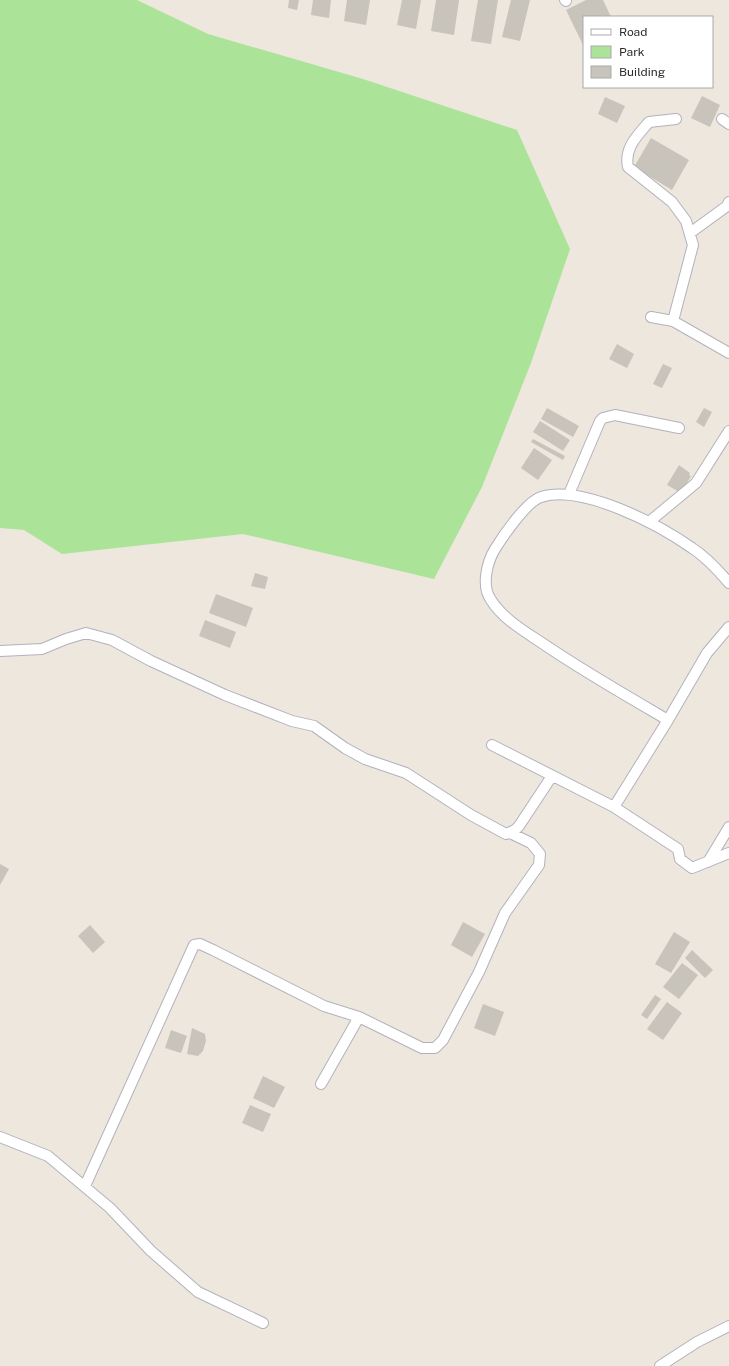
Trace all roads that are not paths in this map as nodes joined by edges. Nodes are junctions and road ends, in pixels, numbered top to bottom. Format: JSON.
{"nodes":[{"id":1,"x":676,"y":119,"type":"dead end"},
{"id":2,"x":729,"y":202,"type":"edge"},
{"id":3,"x":690,"y":233,"type":"junction"},
{"id":4,"x":651,"y":317,"type":"dead end"},
{"id":5,"x":673,"y":320,"type":"junction"},
{"id":6,"x":729,"y":353,"type":"edge"},
{"id":7,"x":679,"y":428,"type":"dead end"},
{"id":8,"x":729,"y":430,"type":"edge"},
{"id":9,"x":569,"y":494,"type":"junction"},
{"id":10,"x":649,"y":522,"type":"junction"},
{"id":11,"x":729,"y":583,"type":"edge"},
{"id":12,"x":729,"y":627,"type":"edge"},
{"id":13,"x":0,"y":651,"type":"edge"},
{"id":14,"x":668,"y":720,"type":"junction"},
{"id":15,"x":492,"y":745,"type":"dead end"},
{"id":16,"x":552,"y":776,"type":"junction"},
{"id":17,"x":614,"y":807,"type":"junction"},
{"id":18,"x":727,"y":832,"type":"edge"},
{"id":19,"x":510,"y":833,"type":"junction"},
{"id":20,"x":729,"y":853,"type":"edge"},
{"id":21,"x":708,"y":862,"type":"junction"},
{"id":22,"x":359,"y":1017,"type":"junction"},
{"id":23,"x":321,"y":1084,"type":"dead end"},
{"id":24,"x":0,"y":1137,"type":"edge"},
{"id":25,"x":85,"y":1186,"type":"junction"},
{"id":26,"x":263,"y":1323,"type":"dead end"},
{"id":27,"x":729,"y":1326,"type":"edge"},
{"id":28,"x":660,"y":1366,"type":"edge"}],
"edges":[{"from":1,"to":3,"type":"street"},
{"from":2,"to":3,"type":"street"},
{"from":3,"to":5,"type":"street"},
{"from":4,"to":5,"type":"street"},
{"from":5,"to":6,"type":"street"},
{"from":7,"to":9,"type":"street"},
{"from":8,"to":10,"type":"street"},
{"from":9,"to":10,"type":"street"},
{"from":9,"to":14,"type":"street"},
{"from":10,"to":11,"type":"street"},
{"from":12,"to":14,"type":"street"},
{"from":13,"to":19,"type":"street"},
{"from":14,"to":17,"type":"street"},
{"from":15,"to":16,"type":"street"},
{"from":16,"to":17,"type":"street"},
{"from":16,"to":19,"type":"street"},
{"from":17,"to":21,"type":"street"},
{"from":18,"to":21,"type":"street"},
{"from":19,"to":22,"type":"street"},
{"from":20,"to":21,"type":"street"},
{"from":22,"to":23,"type":"street"},
{"from":22,"to":25,"type":"street"},
{"from":24,"to":25,"type":"street"},
{"from":25,"to":26,"type":"street"},
{"from":27,"to":28,"type":"street"}]}
